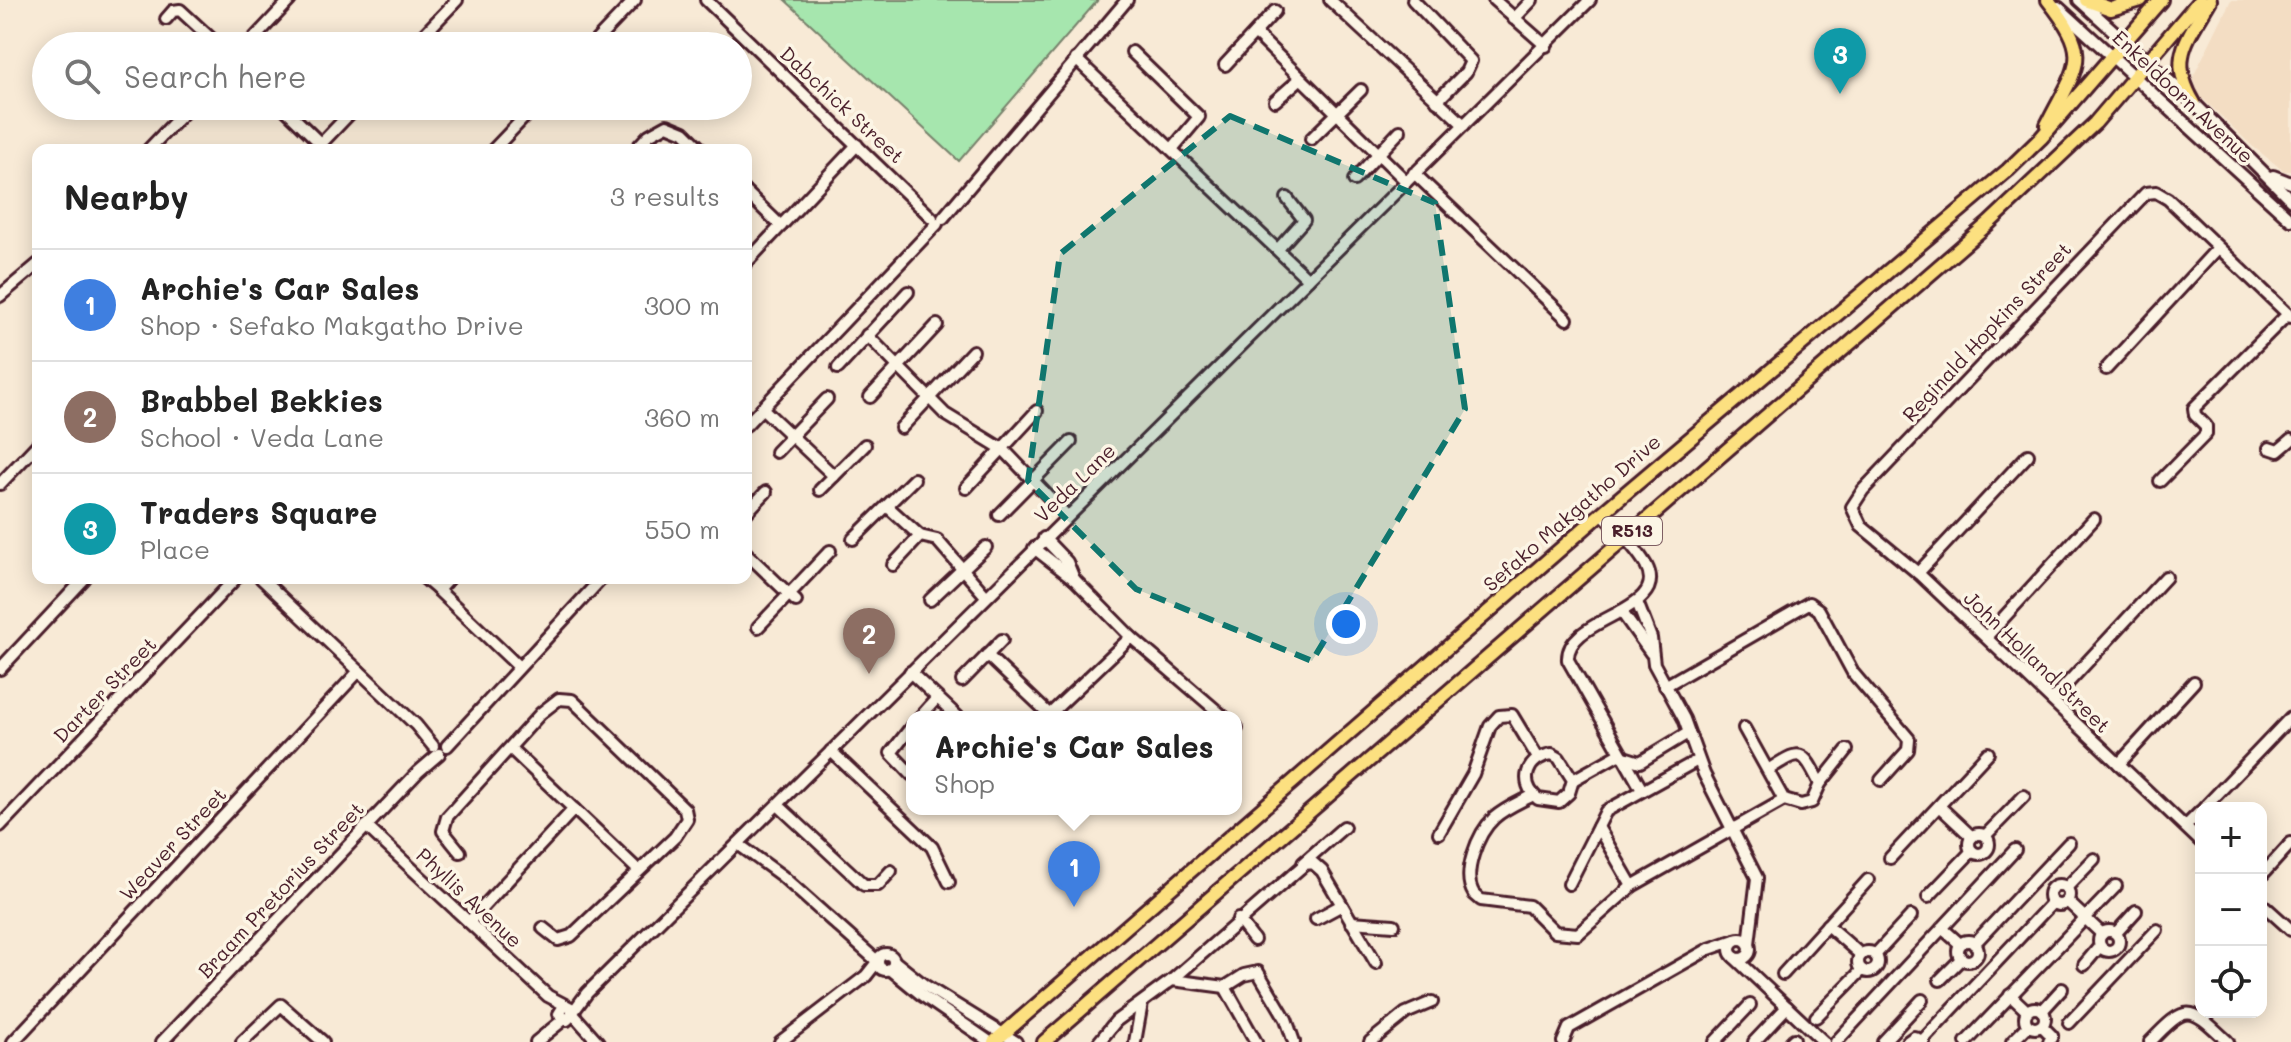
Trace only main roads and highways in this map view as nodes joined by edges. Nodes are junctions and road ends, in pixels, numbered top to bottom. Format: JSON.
{"nodes":[{"id":1,"x":2049,"y":0,"type":"edge"},
{"id":2,"x":2086,"y":0,"type":"edge"},
{"id":3,"x":2141,"y":0,"type":"edge"},
{"id":4,"x":2161,"y":0,"type":"edge"},
{"id":5,"x":2200,"y":0,"type":"edge"},
{"id":6,"x":2210,"y":0,"type":"edge"},
{"id":7,"x":2194,"y":103,"type":"road end"},
{"id":8,"x":2041,"y":138,"type":"junction"},
{"id":9,"x":1067,"y":1021,"type":"junction"},
{"id":10,"x":996,"y":1039,"type":"edge"},
{"id":11,"x":1044,"y":1042,"type":"edge"},
{"id":12,"x":1052,"y":1042,"type":"edge"}],
"edges":[{"from":1,"to":8,"type":"main road"},
{"from":2,"to":3,"type":"main road"},
{"from":4,"to":8,"type":"main road","name":"Sefako Makgatho Drive","number":"R513"},
{"from":5,"to":9,"type":"main road","number":"R513"},
{"from":6,"to":7,"type":"main road"},
{"from":8,"to":10,"type":"main road","name":"Sefako Makgatho Drive","number":"R513"},
{"from":9,"to":11,"type":"main road","number":"R513"},
{"from":9,"to":12,"type":"main road"}]}
